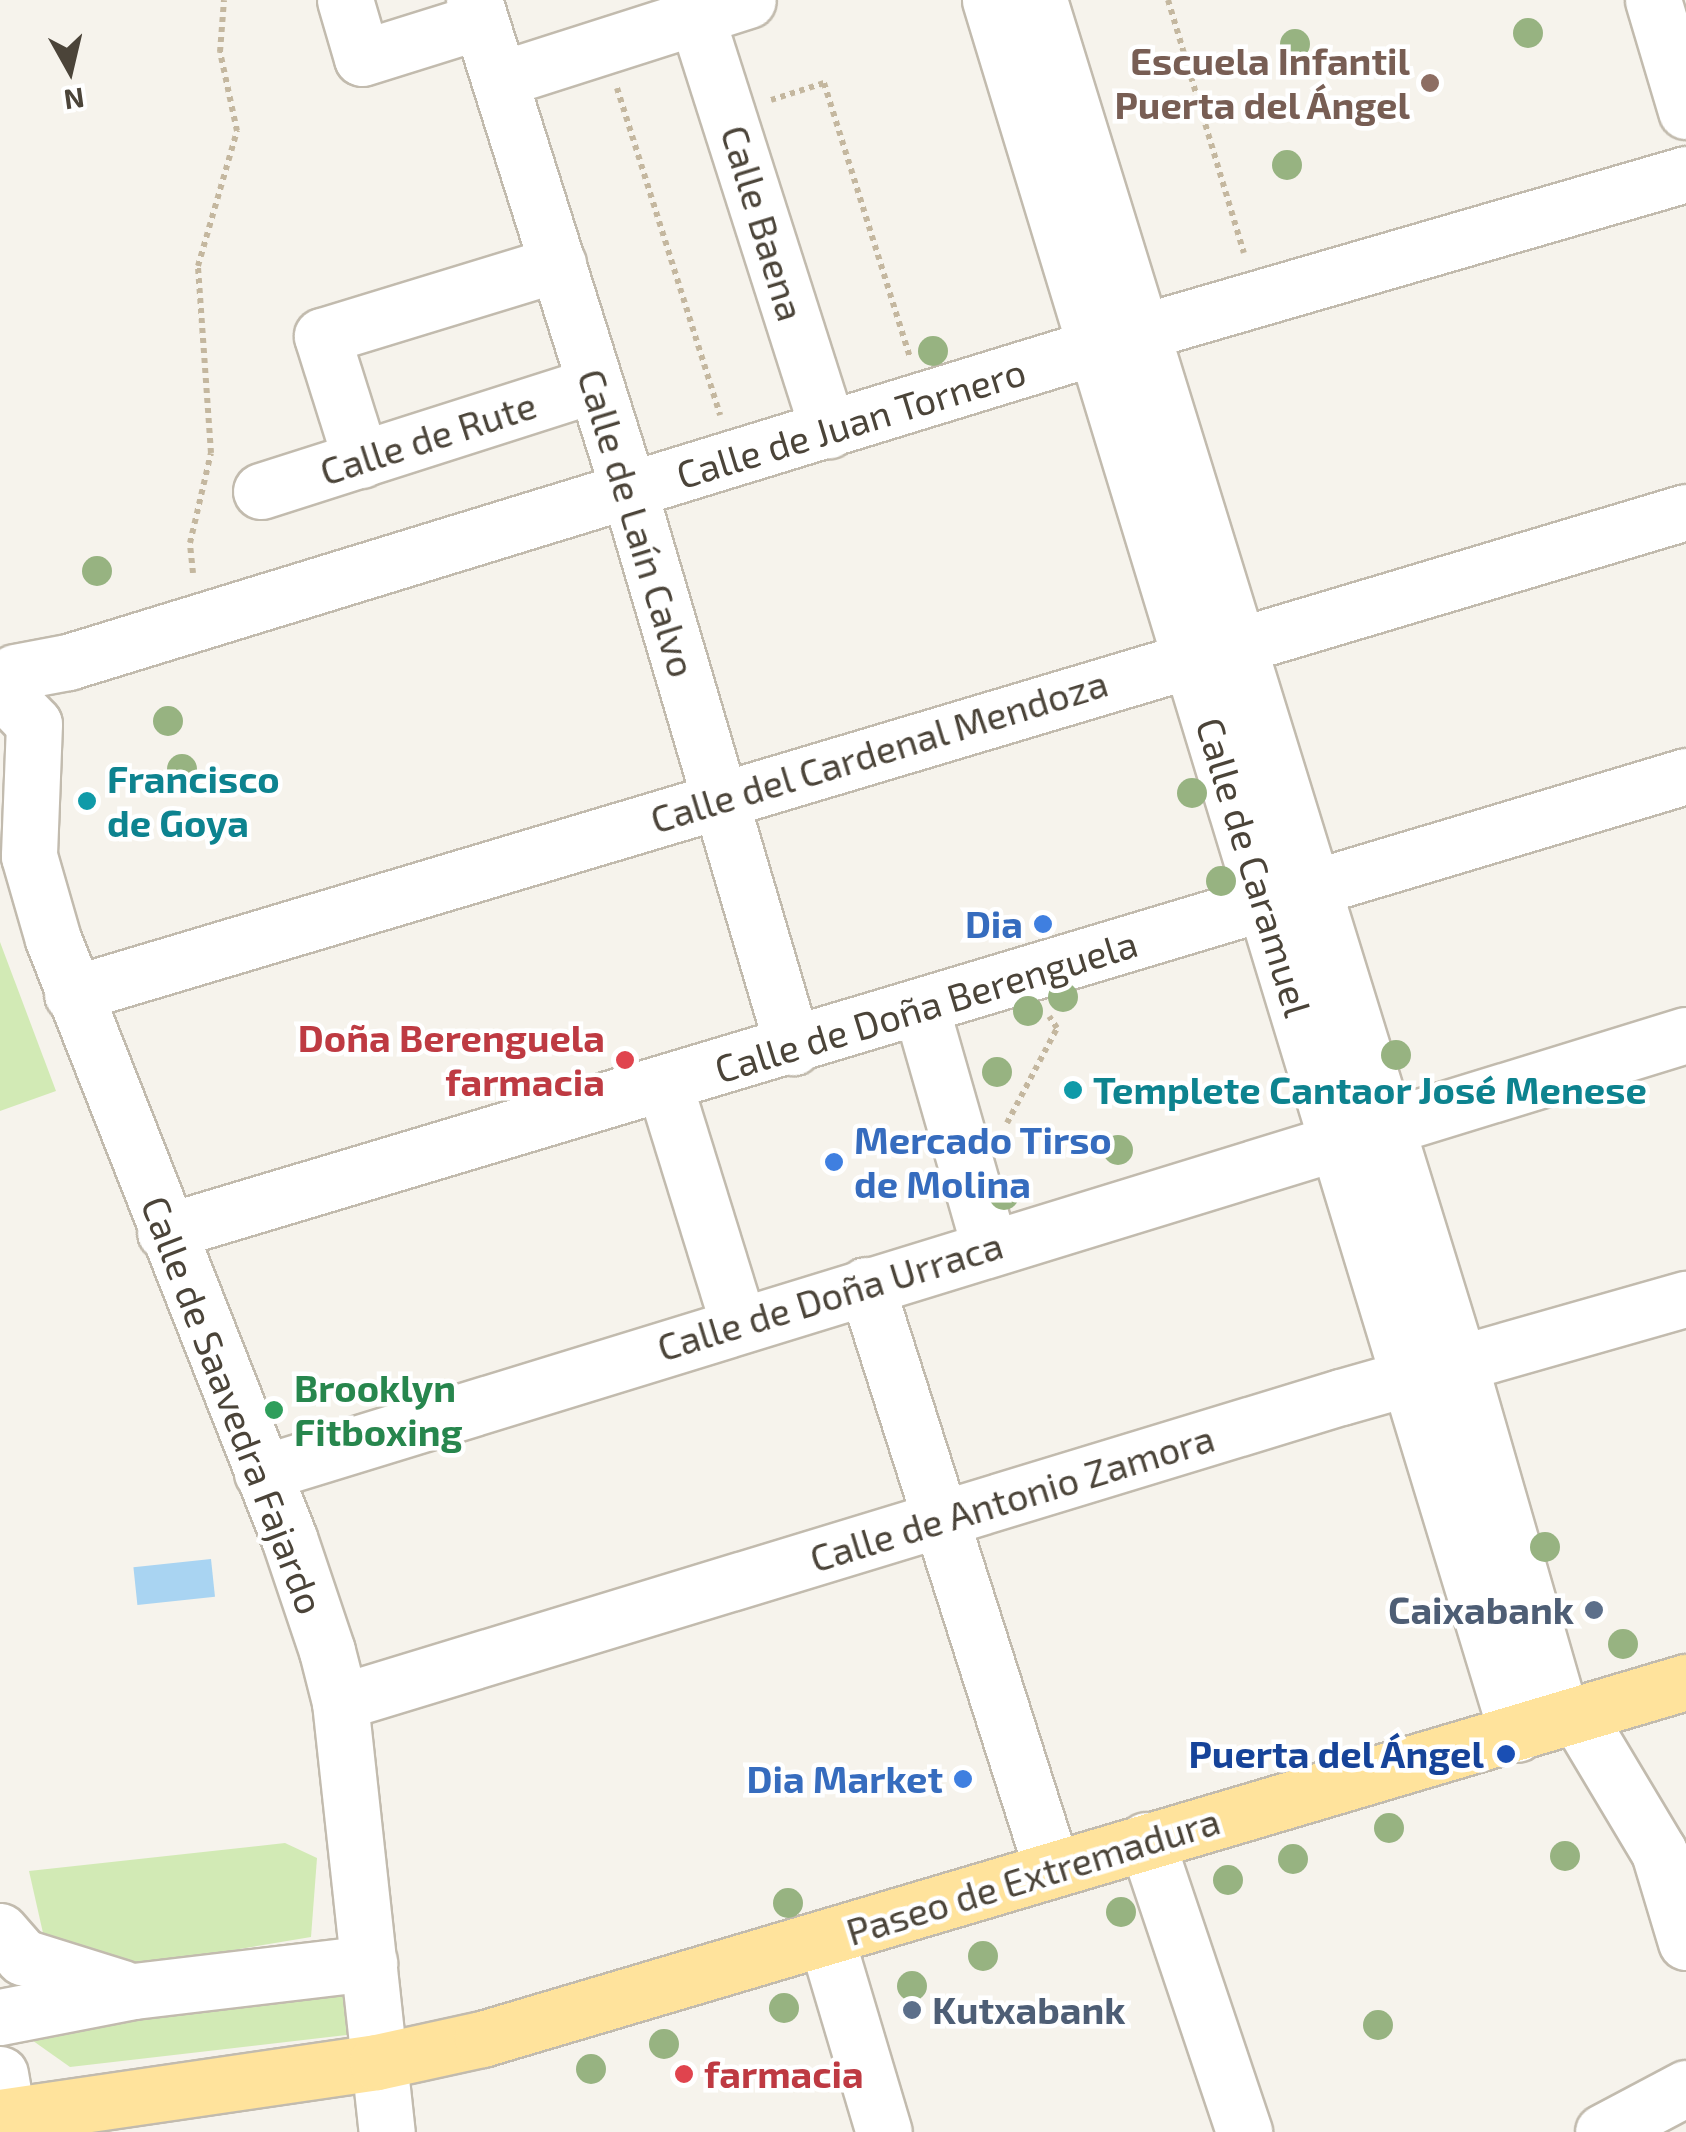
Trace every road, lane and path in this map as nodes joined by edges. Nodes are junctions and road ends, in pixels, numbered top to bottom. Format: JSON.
{"nodes":[{"id":1,"x":224,"y":0,"type":"edge"},
{"id":2,"x":345,"y":0,"type":"edge"},
{"id":3,"x":748,"y":0,"type":"edge"},
{"id":4,"x":990,"y":0,"type":"edge"},
{"id":5,"x":1039,"y":0,"type":"edge"},
{"id":6,"x":1168,"y":0,"type":"edge"},
{"id":7,"x":1655,"y":0,"type":"edge"},
{"id":8,"x":477,"y":10,"type":"edge"},
{"id":9,"x":696,"y":16,"type":"junction"},
{"id":10,"x":604,"y":46,"type":"junction"},
{"id":11,"x":500,"y":78,"type":"junction"},
{"id":12,"x":1686,"y":111,"type":"edge"},
{"id":13,"x":728,"y":114,"type":"junction"},
{"id":14,"x":1686,"y":174,"type":"edge"},
{"id":15,"x":558,"y":264,"type":"junction"},
{"id":16,"x":1258,"y":300,"type":"junction"},
{"id":17,"x":1118,"y":340,"type":"junction"},
{"id":18,"x":594,"y":385,"type":"junction"},
{"id":19,"x":924,"y":401,"type":"junction"},
{"id":20,"x":828,"y":430,"type":"junction"},
{"id":21,"x":734,"y":459,"type":"junction"},
{"id":22,"x":360,"y":460,"type":"junction"},
{"id":23,"x":261,"y":490,"type":"dead end"},
{"id":24,"x":629,"y":491,"type":"junction"},
{"id":25,"x":1686,"y":512,"type":"edge"},
{"id":26,"x":196,"y":623,"type":"junction"},
{"id":27,"x":1214,"y":653,"type":"junction"},
{"id":28,"x":7,"y":685,"type":"edge"},
{"id":29,"x":1686,"y":776,"type":"edge"},
{"id":30,"x":721,"y":798,"type":"junction"},
{"id":31,"x":1288,"y":895,"type":"junction"},
{"id":32,"x":1081,"y":958,"type":"junction"},
{"id":33,"x":72,"y":994,"type":"junction"},
{"id":34,"x":921,"y":1008,"type":"junction"},
{"id":35,"x":1686,"y":1035,"type":"edge"},
{"id":36,"x":793,"y":1047,"type":"junction"},
{"id":37,"x":665,"y":1087,"type":"junction"},
{"id":38,"x":1361,"y":1132,"type":"junction"},
{"id":39,"x":1006,"y":1136,"type":"dead end"},
{"id":40,"x":165,"y":1232,"type":"junction"},
{"id":41,"x":990,"y":1248,"type":"junction"},
{"id":42,"x":866,"y":1285,"type":"junction"},
{"id":43,"x":1686,"y":1299,"type":"edge"},
{"id":44,"x":738,"y":1323,"type":"junction"},
{"id":45,"x":1435,"y":1370,"type":"junction"},
{"id":46,"x":262,"y":1472,"type":"junction"},
{"id":47,"x":942,"y":1521,"type":"junction"},
{"id":48,"x":1686,"y":1682,"type":"edge"},
{"id":49,"x":340,"y":1702,"type":"junction"},
{"id":50,"x":1552,"y":1722,"type":"junction"},
{"id":51,"x":1146,"y":1840,"type":"junction"},
{"id":52,"x":1052,"y":1868,"type":"junction"},
{"id":53,"x":0,"y":1931,"type":"edge"},
{"id":54,"x":826,"y":1938,"type":"junction"},
{"id":55,"x":1686,"y":1942,"type":"edge"},
{"id":56,"x":369,"y":1963,"type":"junction"},
{"id":57,"x":134,"y":1991,"type":"junction"},
{"id":58,"x":0,"y":2016,"type":"edge"},
{"id":59,"x":378,"y":2062,"type":"junction"},
{"id":60,"x":1686,"y":2088,"type":"edge"},
{"id":61,"x":4,"y":2110,"type":"edge"},
{"id":62,"x":387,"y":2132,"type":"edge"},
{"id":63,"x":884,"y":2132,"type":"edge"},
{"id":64,"x":1244,"y":2132,"type":"edge"},
{"id":65,"x":1603,"y":2132,"type":"edge"}],
"edges":[{"from":1,"to":26,"type":"path"},
{"from":2,"to":8,"type":"street"},
{"from":3,"to":9,"type":"street"},
{"from":4,"to":17,"type":"street","name":"Calle de Caramuel"},
{"from":5,"to":17,"type":"street","name":"Calle de Caramuel"},
{"from":6,"to":16,"type":"path"},
{"from":7,"to":12,"type":"street"},
{"from":8,"to":11,"type":"street","name":"Calle de Laín Calvo"},
{"from":9,"to":10,"type":"street"},
{"from":9,"to":13,"type":"street","name":"Calle Baena"},
{"from":10,"to":11,"type":"street"},
{"from":10,"to":21,"type":"path"},
{"from":11,"to":15,"type":"street","name":"Calle de Laín Calvo"},
{"from":13,"to":19,"type":"path"},
{"from":13,"to":20,"type":"street","name":"Calle Baena"},
{"from":14,"to":16,"type":"street","name":"Calle de Juan Tornero"},
{"from":15,"to":18,"type":"street","name":"Calle de Laín Calvo"},
{"from":15,"to":22,"type":"street"},
{"from":16,"to":17,"type":"street","name":"Calle de Juan Tornero"},
{"from":17,"to":19,"type":"street","name":"Calle de Juan Tornero"},
{"from":17,"to":27,"type":"street","name":"Calle de Caramuel"},
{"from":18,"to":22,"type":"street","name":"Calle de Rute"},
{"from":18,"to":24,"type":"street","name":"Calle de Laín Calvo"},
{"from":19,"to":20,"type":"street","name":"Calle de Juan Tornero"},
{"from":20,"to":21,"type":"street","name":"Calle de Juan Tornero"},
{"from":21,"to":24,"type":"street","name":"Calle de Juan Tornero"},
{"from":22,"to":23,"type":"street","name":"Calle de Rute"},
{"from":24,"to":26,"type":"street","name":"Calle de Juan Tornero"},
{"from":24,"to":30,"type":"street","name":"Calle de Laín Calvo"},
{"from":25,"to":27,"type":"street","name":"Calle del Cardenal Mendoza"},
{"from":26,"to":28,"type":"street","name":"Calle de Juan Tornero"},
{"from":27,"to":30,"type":"street","name":"Calle del Cardenal Mendoza"},
{"from":27,"to":31,"type":"street","name":"Calle de Caramuel"},
{"from":28,"to":33,"type":"street","name":"Calle de Saavedra Fajardo"},
{"from":29,"to":31,"type":"street","name":"Calle de Doña Berenguela"},
{"from":30,"to":33,"type":"street","name":"Calle del Cardenal Mendoza"},
{"from":30,"to":36,"type":"street","name":"Calle de Laín Calvo"},
{"from":31,"to":32,"type":"street","name":"Calle de Doña Berenguela"},
{"from":31,"to":38,"type":"street","name":"Calle de Caramuel"},
{"from":32,"to":34,"type":"street","name":"Calle de Doña Berenguela"},
{"from":32,"to":39,"type":"path"},
{"from":33,"to":40,"type":"street","name":"Calle de Saavedra Fajardo"},
{"from":34,"to":36,"type":"street","name":"Calle de Doña Berenguela"},
{"from":34,"to":41,"type":"street"},
{"from":35,"to":38,"type":"street","name":"Calle de Doña Urraca"},
{"from":36,"to":37,"type":"street","name":"Calle de Doña Berenguela"},
{"from":37,"to":40,"type":"street","name":"Calle de Doña Berenguela"},
{"from":37,"to":44,"type":"street"},
{"from":38,"to":41,"type":"street","name":"Calle de Doña Urraca"},
{"from":38,"to":45,"type":"street","name":"Calle de Caramuel"},
{"from":40,"to":46,"type":"street","name":"Calle de Saavedra Fajardo"},
{"from":41,"to":42,"type":"street","name":"Calle de Doña Urraca"},
{"from":42,"to":44,"type":"street","name":"Calle de Doña Urraca"},
{"from":42,"to":47,"type":"street"},
{"from":43,"to":45,"type":"street","name":"Calle de Antonio Zamora"},
{"from":44,"to":46,"type":"street","name":"Calle de Doña Urraca"},
{"from":45,"to":47,"type":"street","name":"Calle de Antonio Zamora"},
{"from":45,"to":50,"type":"street","name":"Calle de Caramuel"},
{"from":46,"to":49,"type":"street","name":"Calle de Saavedra Fajardo"},
{"from":47,"to":49,"type":"street","name":"Calle de Antonio Zamora"},
{"from":47,"to":52,"type":"street"},
{"from":48,"to":50,"type":"main road","name":"Paseo de Extremadura"},
{"from":49,"to":56,"type":"street","name":"Calle de Saavedra Fajardo"},
{"from":50,"to":51,"type":"main road","name":"Paseo de Extremadura"},
{"from":50,"to":55,"type":"street","name":"Calle de Caramuel"},
{"from":51,"to":52,"type":"main road","name":"Paseo de Extremadura"},
{"from":51,"to":64,"type":"street"},
{"from":52,"to":54,"type":"main road","name":"Paseo de Extremadura"},
{"from":53,"to":57,"type":"street"},
{"from":54,"to":59,"type":"main road","name":"Paseo de Extremadura"},
{"from":54,"to":63,"type":"street"},
{"from":56,"to":57,"type":"street"},
{"from":56,"to":59,"type":"street","name":"Calle de Saavedra Fajardo"},
{"from":57,"to":58,"type":"street"},
{"from":59,"to":61,"type":"main road","name":"Paseo de Extremadura"},
{"from":59,"to":62,"type":"street","name":"Calle de Saavedra Fajardo"},
{"from":60,"to":65,"type":"street"}]}
